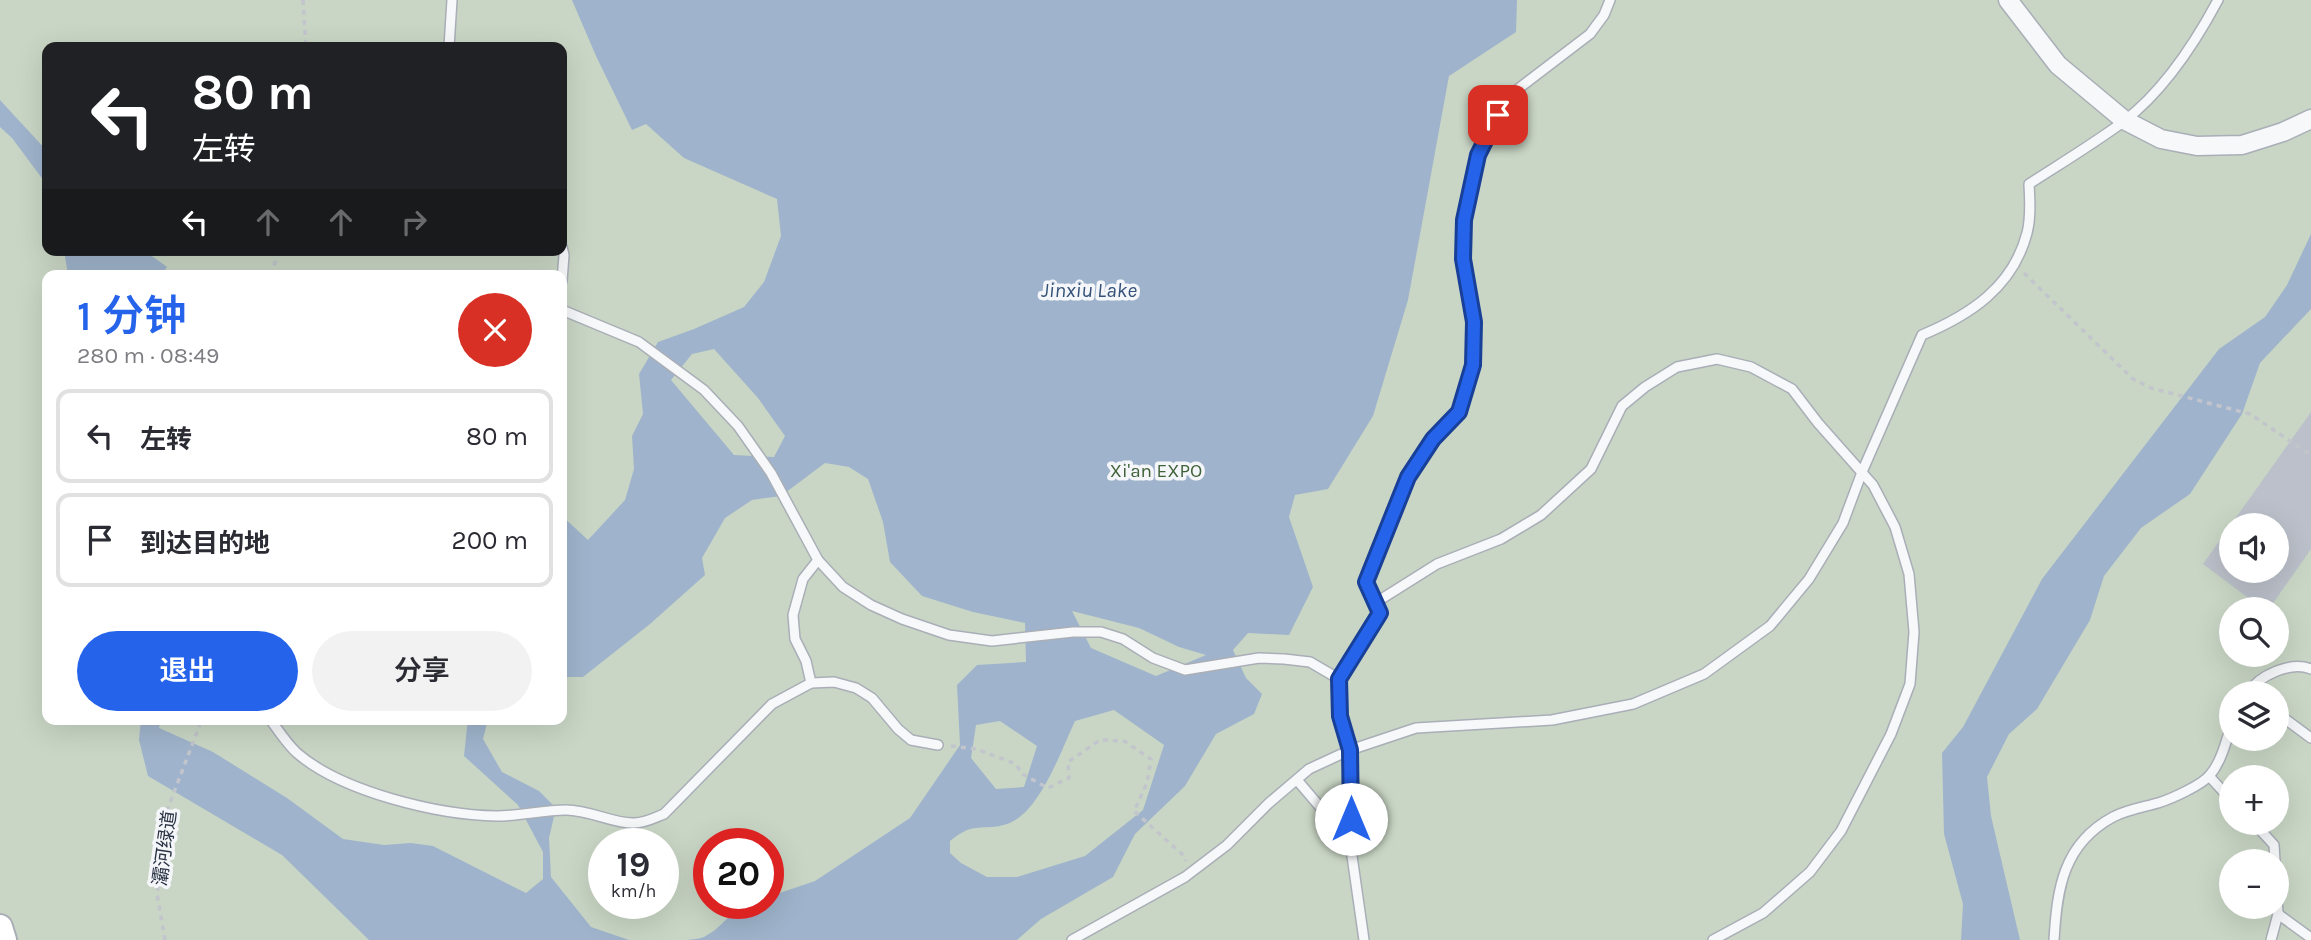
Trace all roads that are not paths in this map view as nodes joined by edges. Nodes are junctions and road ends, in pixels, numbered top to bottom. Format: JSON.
{"nodes":[{"id":1,"x":452,"y":0,"type":"edge"},
{"id":2,"x":1610,"y":0,"type":"edge"},
{"id":3,"x":2008,"y":0,"type":"edge"},
{"id":4,"x":2218,"y":0,"type":"edge"},
{"id":5,"x":449,"y":42,"type":"edge"},
{"id":6,"x":2311,"y":119,"type":"edge"},
{"id":7,"x":2124,"y":120,"type":"junction"},
{"id":8,"x":567,"y":312,"type":"edge"},
{"id":9,"x":1862,"y":472,"type":"junction"},
{"id":10,"x":818,"y":560,"type":"junction"},
{"id":11,"x":1375,"y":603,"type":"junction"},
{"id":12,"x":2311,"y":669,"type":"edge"},
{"id":13,"x":1339,"y":679,"type":"junction"},
{"id":14,"x":2261,"y":681,"type":"edge"},
{"id":15,"x":811,"y":683,"type":"junction"},
{"id":16,"x":2289,"y":722,"type":"edge"},
{"id":17,"x":275,"y":725,"type":"edge"},
{"id":18,"x":2311,"y":738,"type":"edge"},
{"id":19,"x":938,"y":745,"type":"road end"},
{"id":20,"x":1350,"y":750,"type":"junction"},
{"id":21,"x":2223,"y":751,"type":"edge"},
{"id":22,"x":2209,"y":776,"type":"junction"},
{"id":23,"x":1297,"y":780,"type":"junction"},
{"id":24,"x":2219,"y":787,"type":"edge"},
{"id":25,"x":2265,"y":835,"type":"edge"},
{"id":26,"x":1350,"y":842,"type":"junction"},
{"id":27,"x":2274,"y":849,"type":"edge"},
{"id":28,"x":2276,"y":919,"type":"edge"},
{"id":29,"x":2284,"y":919,"type":"edge"},
{"id":30,"x":0,"y":927,"type":"edge"},
{"id":31,"x":2311,"y":938,"type":"edge"},
{"id":32,"x":4,"y":940,"type":"edge"},
{"id":33,"x":1072,"y":940,"type":"edge"},
{"id":34,"x":1364,"y":940,"type":"edge"},
{"id":35,"x":1713,"y":940,"type":"edge"},
{"id":36,"x":2054,"y":940,"type":"edge"},
{"id":37,"x":2271,"y":940,"type":"edge"}],
"edges":[{"from":1,"to":5,"type":"lane"},
{"from":2,"to":11,"type":"lane"},
{"from":3,"to":7,"type":"street"},
{"from":4,"to":7,"type":"lane"},
{"from":6,"to":7,"type":"street"},
{"from":7,"to":9,"type":"lane"},
{"from":8,"to":10,"type":"lane"},
{"from":9,"to":11,"type":"lane"},
{"from":9,"to":20,"type":"lane"},
{"from":9,"to":35,"type":"lane"},
{"from":10,"to":13,"type":"lane"},
{"from":10,"to":15,"type":"lane"},
{"from":11,"to":13,"type":"lane"},
{"from":12,"to":14,"type":"lane"},
{"from":13,"to":20,"type":"lane"},
{"from":15,"to":17,"type":"lane"},
{"from":15,"to":19,"type":"lane"},
{"from":16,"to":18,"type":"lane"},
{"from":20,"to":23,"type":"lane"},
{"from":20,"to":26,"type":"lane"},
{"from":21,"to":22,"type":"lane"},
{"from":22,"to":24,"type":"lane"},
{"from":22,"to":36,"type":"lane"},
{"from":23,"to":26,"type":"lane"},
{"from":23,"to":33,"type":"lane"},
{"from":25,"to":27,"type":"lane"},
{"from":26,"to":34,"type":"lane"},
{"from":28,"to":37,"type":"lane"},
{"from":29,"to":31,"type":"lane"},
{"from":30,"to":32,"type":"street"}]}
